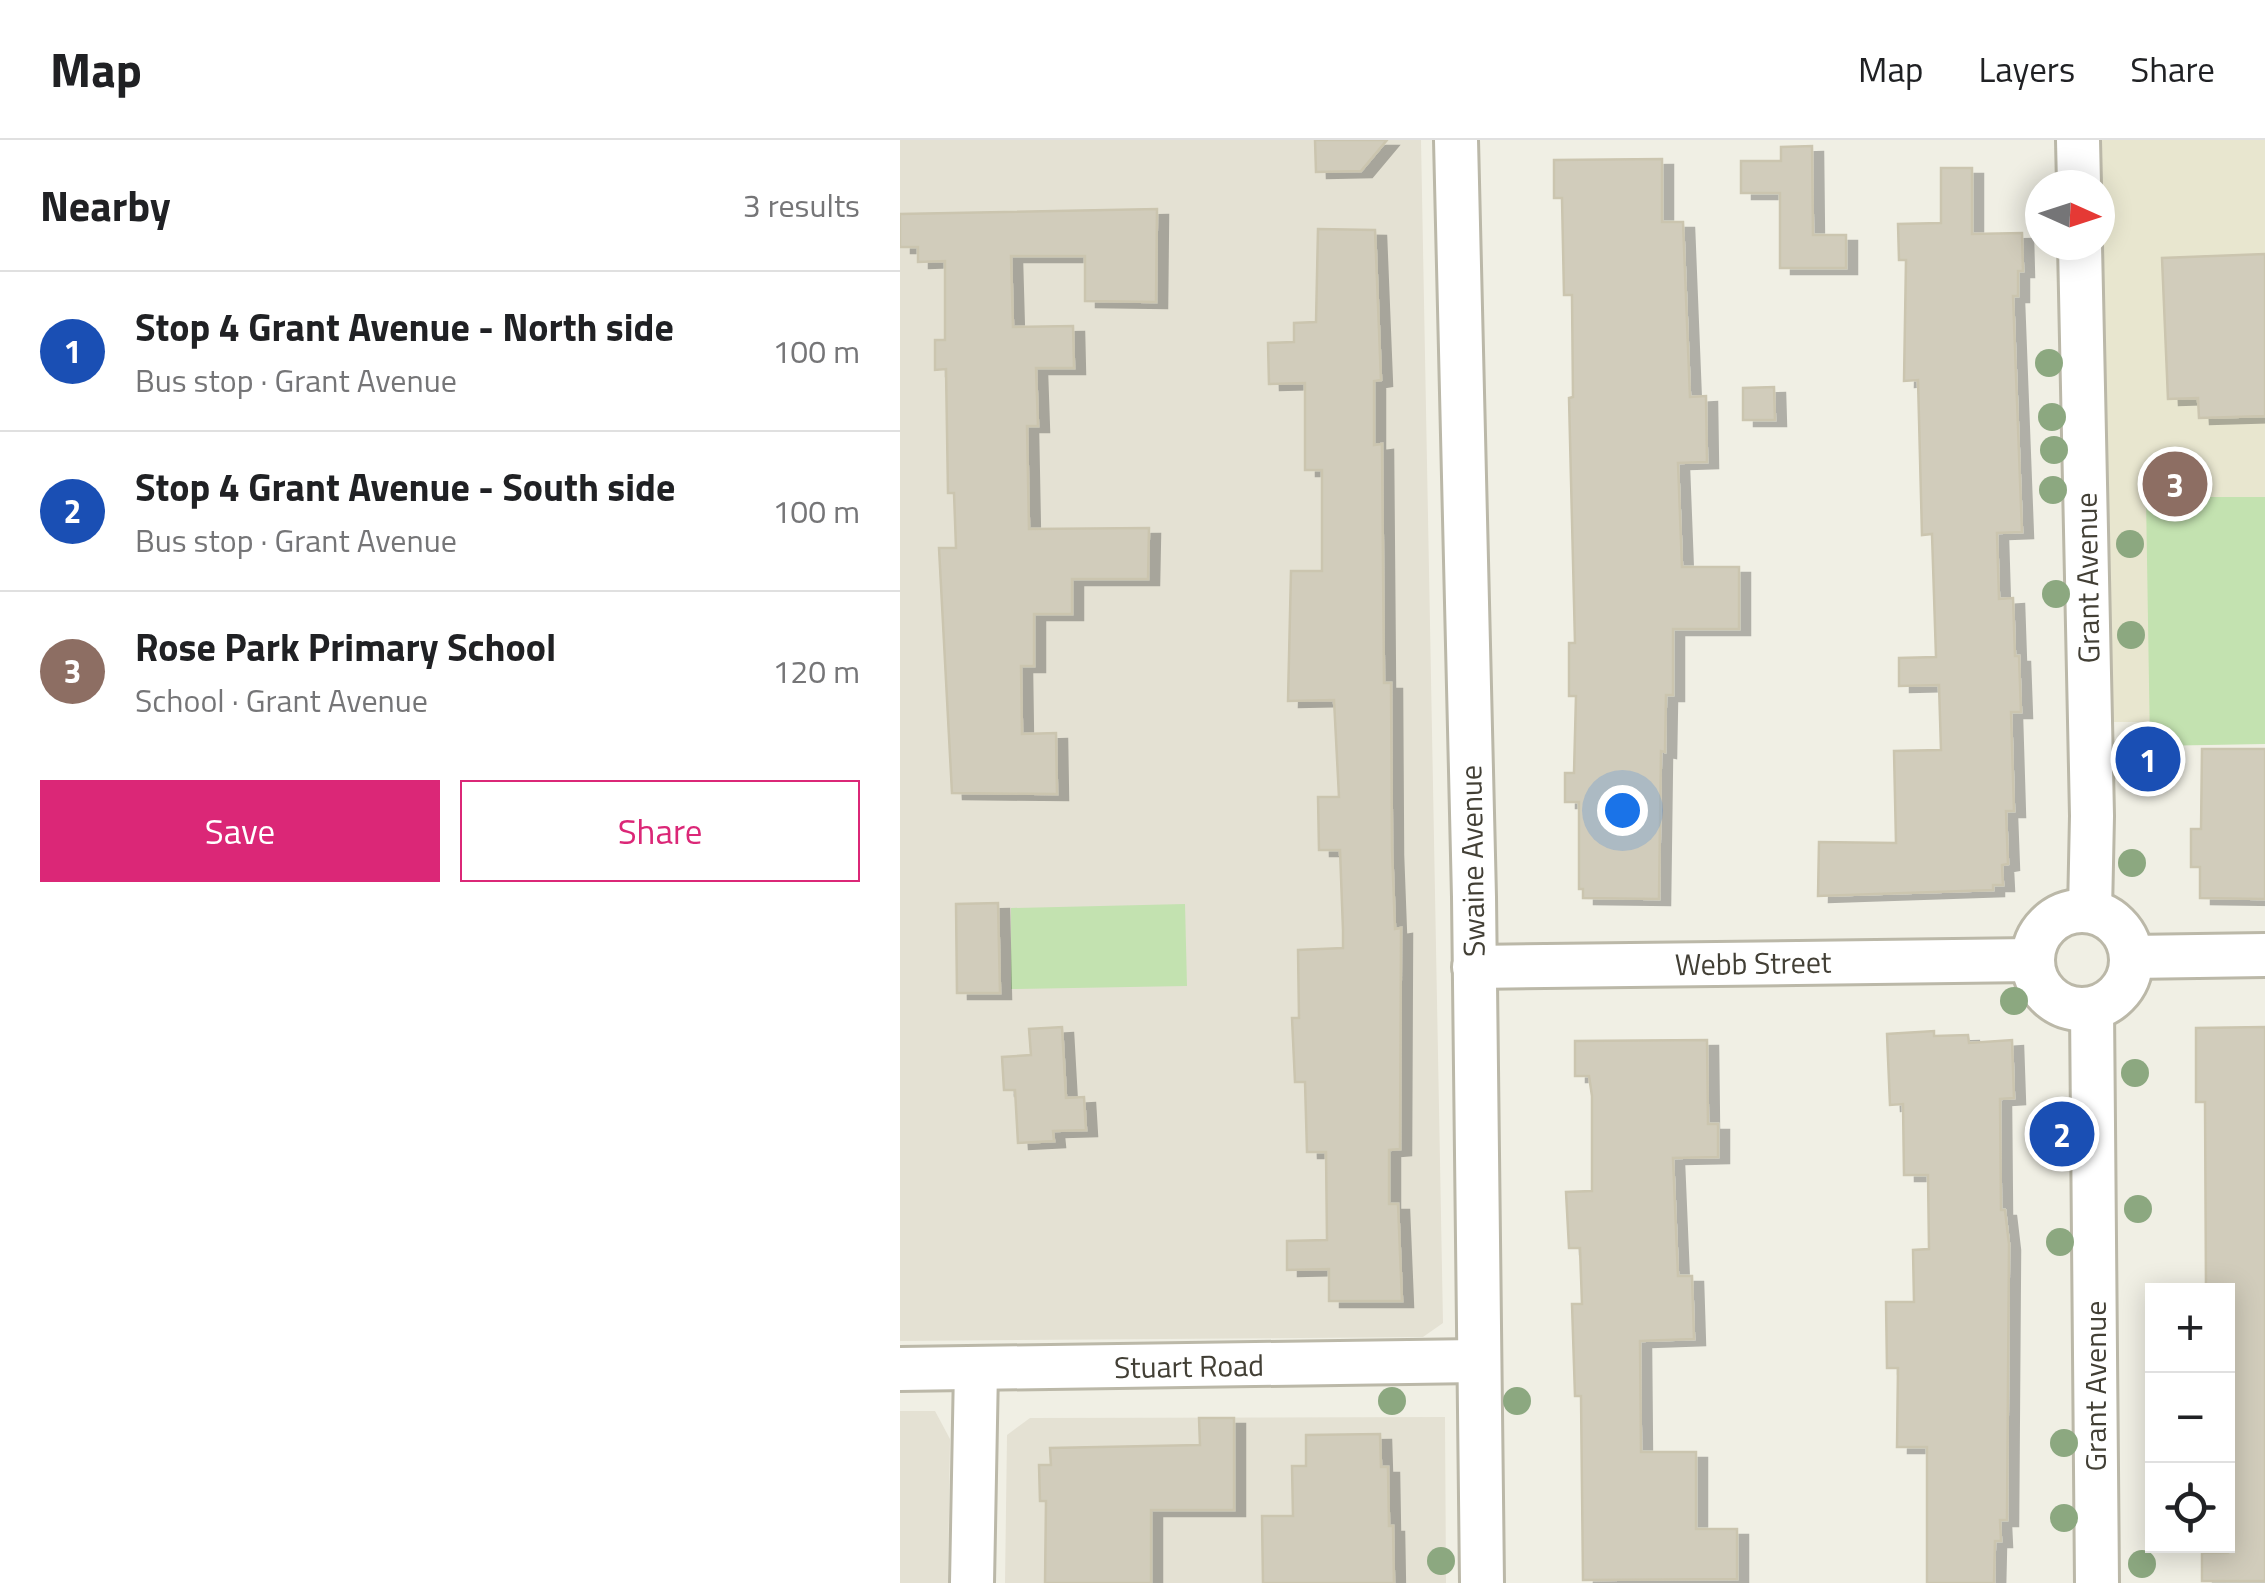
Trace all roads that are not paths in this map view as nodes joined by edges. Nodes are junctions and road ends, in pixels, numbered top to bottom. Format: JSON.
{"nodes":[{"id":1,"x":1456,"y":140,"type":"edge"},
{"id":2,"x":2078,"y":140,"type":"edge"},
{"id":3,"x":2079,"y":170,"type":"edge"},
{"id":4,"x":2080,"y":260,"type":"edge"},
{"id":5,"x":2090,"y":911,"type":"junction"},
{"id":6,"x":2265,"y":956,"type":"edge"},
{"id":7,"x":2132,"y":957,"type":"junction"},
{"id":8,"x":2032,"y":960,"type":"junction"},
{"id":9,"x":1474,"y":967,"type":"junction"},
{"id":10,"x":2092,"y":1009,"type":"junction"},
{"id":11,"x":1478,"y":1361,"type":"junction"},
{"id":12,"x":900,"y":1369,"type":"edge"},
{"id":13,"x":976,"y":1369,"type":"junction"},
{"id":14,"x":972,"y":1583,"type":"edge"},
{"id":15,"x":1482,"y":1583,"type":"edge"},
{"id":16,"x":2096,"y":1583,"type":"edge"}],
"edges":[{"from":1,"to":9,"type":"street","name":"Swaine Avenue"},
{"from":2,"to":3,"type":"street"},
{"from":4,"to":5,"type":"street","name":"Grant Avenue"},
{"from":5,"to":7,"type":"street"},
{"from":5,"to":8,"type":"street"},
{"from":6,"to":7,"type":"street"},
{"from":7,"to":10,"type":"street"},
{"from":8,"to":9,"type":"street","name":"Webb Street"},
{"from":8,"to":10,"type":"street"},
{"from":9,"to":11,"type":"street","name":"Swaine Avenue"},
{"from":10,"to":16,"type":"street","name":"Grant Avenue"},
{"from":11,"to":13,"type":"street","name":"Stuart Road"},
{"from":11,"to":15,"type":"street","name":"Swaine Avenue"},
{"from":12,"to":13,"type":"street","name":"Stuart Road"},
{"from":13,"to":14,"type":"street"}]}
